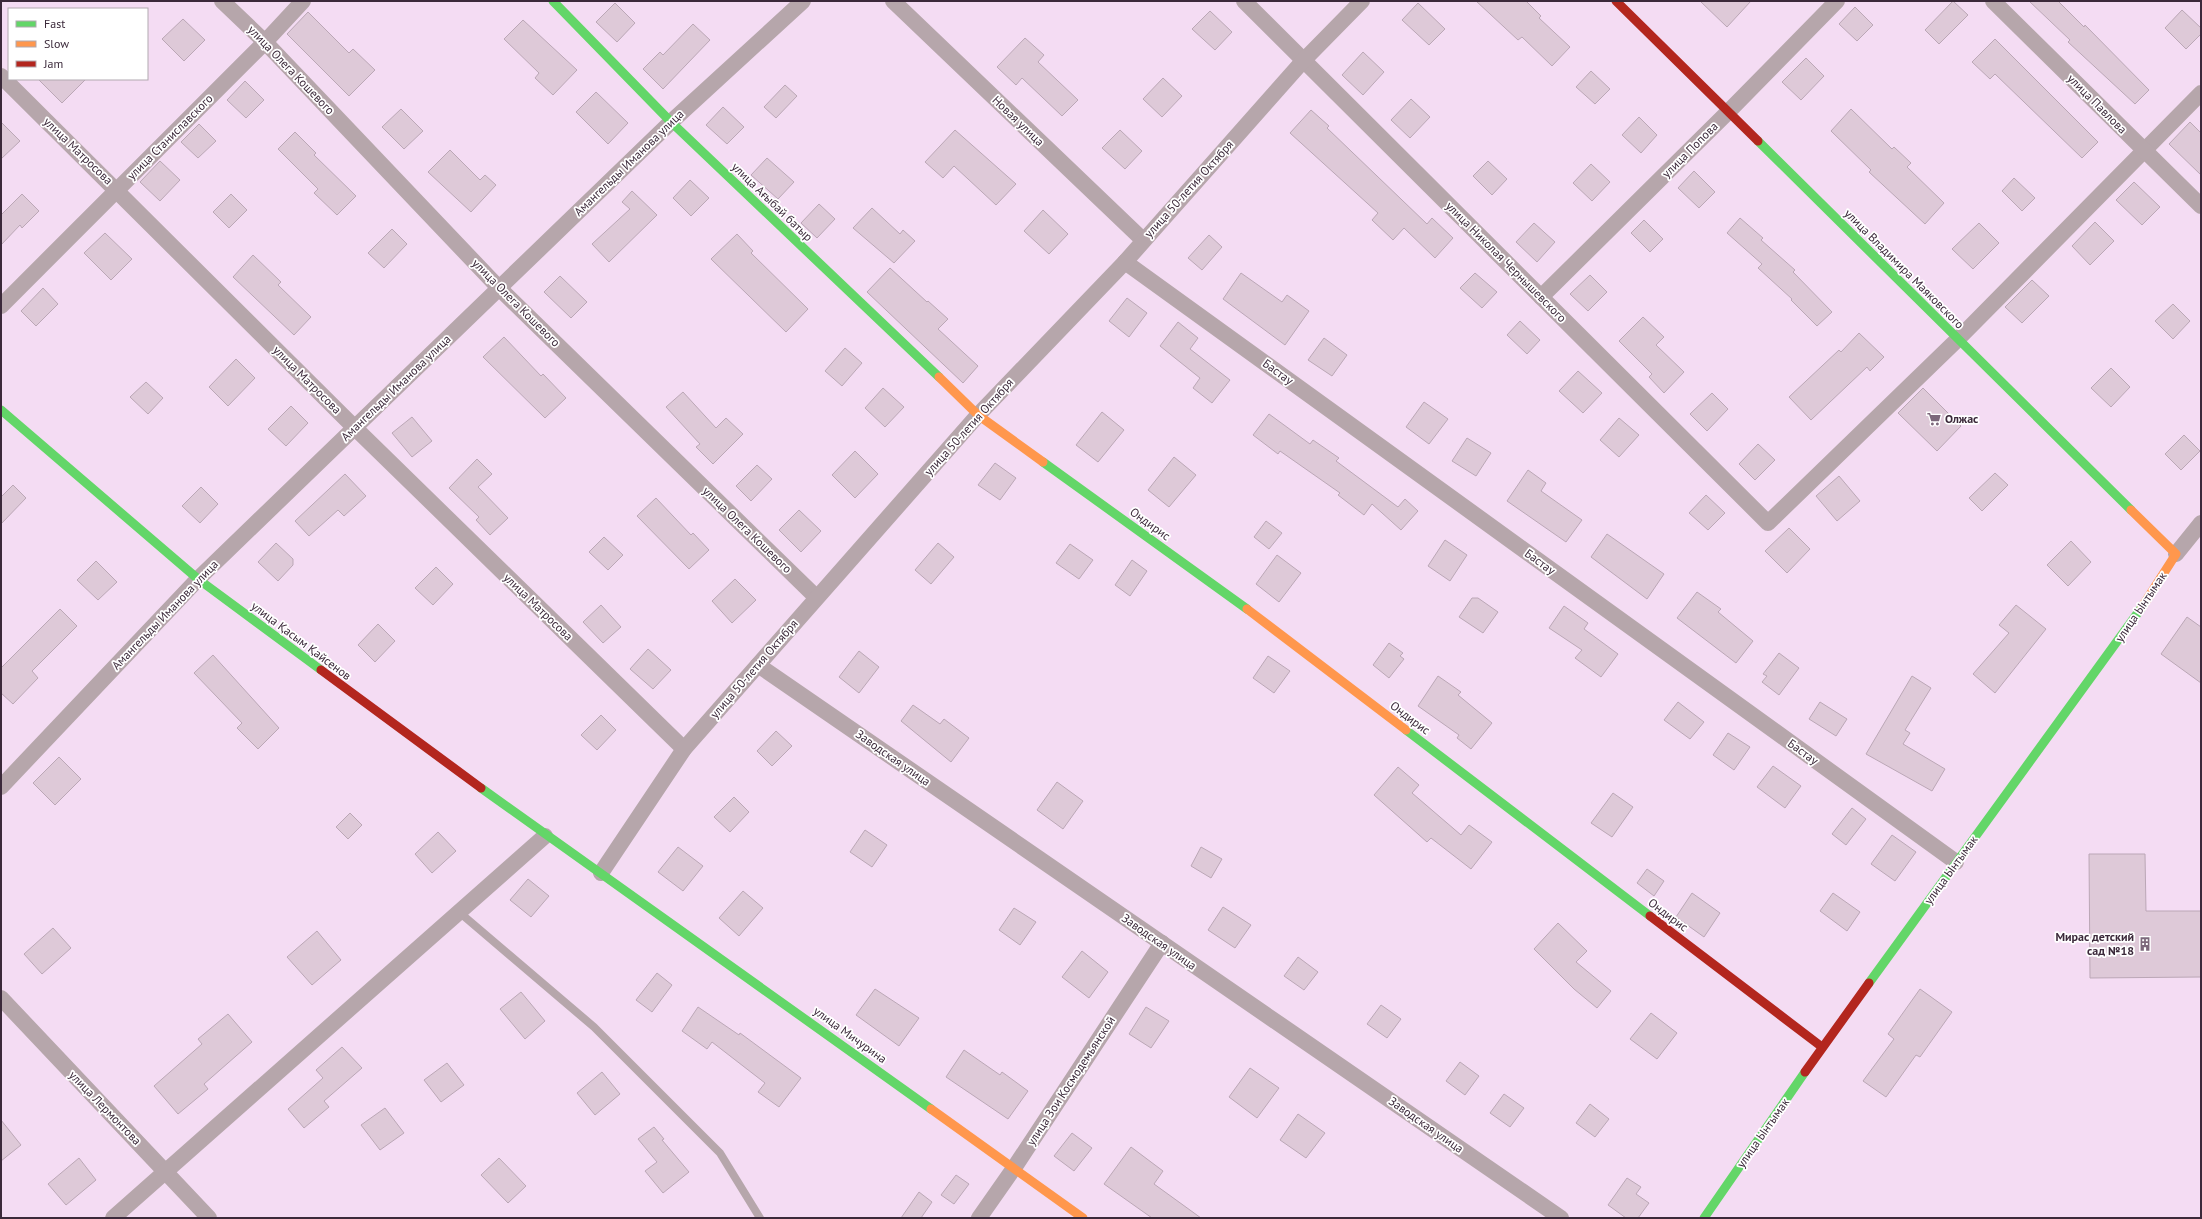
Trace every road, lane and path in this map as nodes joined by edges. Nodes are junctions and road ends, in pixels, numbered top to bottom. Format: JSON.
{"nodes":[{"id":1,"x":222,"y":1,"type":"edge"},
{"id":2,"x":304,"y":1,"type":"edge"},
{"id":3,"x":553,"y":1,"type":"edge"},
{"id":4,"x":803,"y":1,"type":"edge"},
{"id":5,"x":893,"y":1,"type":"edge"},
{"id":6,"x":1244,"y":1,"type":"edge"},
{"id":7,"x":1362,"y":1,"type":"edge"},
{"id":8,"x":1616,"y":1,"type":"edge"},
{"id":9,"x":1837,"y":1,"type":"edge"},
{"id":10,"x":1993,"y":1,"type":"edge"},
{"id":11,"x":265,"y":42,"type":"junction"},
{"id":12,"x":1303,"y":61,"type":"junction"},
{"id":13,"x":1,"y":76,"type":"edge"},
{"id":14,"x":2201,"y":93,"type":"edge"},
{"id":15,"x":1728,"y":112,"type":"junction"},
{"id":16,"x":671,"y":122,"type":"junction"},
{"id":17,"x":2144,"y":150,"type":"junction"},
{"id":18,"x":117,"y":190,"type":"junction"},
{"id":19,"x":2201,"y":206,"type":"edge"},
{"id":20,"x":1143,"y":240,"type":"junction"},
{"id":21,"x":1125,"y":262,"type":"junction"},
{"id":22,"x":499,"y":288,"type":"junction"},
{"id":23,"x":1541,"y":297,"type":"junction"},
{"id":24,"x":1,"y":306,"type":"edge"},
{"id":25,"x":1958,"y":338,"type":"junction"},
{"id":26,"x":1,"y":410,"type":"edge"},
{"id":27,"x":978,"y":415,"type":"junction"},
{"id":28,"x":355,"y":428,"type":"junction"},
{"id":29,"x":2201,"y":523,"type":"edge"},
{"id":30,"x":2176,"y":554,"type":"junction"},
{"id":31,"x":198,"y":579,"type":"junction"},
{"id":32,"x":816,"y":597,"type":"junction"},
{"id":33,"x":758,"y":665,"type":"junction"},
{"id":34,"x":684,"y":749,"type":"junction"},
{"id":35,"x":1,"y":787,"type":"edge"},
{"id":36,"x":545,"y":836,"type":"junction"},
{"id":37,"x":1956,"y":862,"type":"junction"},
{"id":38,"x":601,"y":873,"type":"junction"},
{"id":39,"x":459,"y":912,"type":"junction"},
{"id":40,"x":1162,"y":943,"type":"junction"},
{"id":41,"x":1,"y":998,"type":"edge"},
{"id":42,"x":1822,"y":1047,"type":"junction"},
{"id":43,"x":1014,"y":1168,"type":"junction"},
{"id":44,"x":166,"y":1172,"type":"junction"},
{"id":45,"x":113,"y":1218,"type":"edge"},
{"id":46,"x":209,"y":1218,"type":"edge"},
{"id":47,"x":760,"y":1218,"type":"edge"},
{"id":48,"x":979,"y":1218,"type":"edge"},
{"id":49,"x":1083,"y":1218,"type":"edge"},
{"id":50,"x":1561,"y":1218,"type":"edge"},
{"id":51,"x":1704,"y":1218,"type":"edge"}],
"edges":[{"from":1,"to":11,"type":"street","name":"улица Олега Кошевого"},
{"from":2,"to":11,"type":"street","name":"улица Станиславского"},
{"from":3,"to":16,"type":"street","name":"улица Ағыбай батыр"},
{"from":4,"to":16,"type":"street","name":"Амангельды Иманова улица"},
{"from":5,"to":20,"type":"street","name":"Новая улица"},
{"from":6,"to":12,"type":"street","name":"улица Николая Чернышевского"},
{"from":7,"to":12,"type":"street","name":"улица 50-летия Октября"},
{"from":8,"to":15,"type":"street","name":"улица Владимира Маяковского"},
{"from":9,"to":15,"type":"street","name":"улица Попова"},
{"from":10,"to":17,"type":"street","name":"улица Павлова"},
{"from":11,"to":18,"type":"street","name":"улица Станиславского"},
{"from":11,"to":22,"type":"street","name":"улица Олега Кошевого"},
{"from":12,"to":20,"type":"street","name":"улица 50-летия Октября"},
{"from":12,"to":23,"type":"street","name":"улица Николая Чернышевского"},
{"from":13,"to":18,"type":"street","name":"улица Матросова"},
{"from":14,"to":17,"type":"street"},
{"from":15,"to":23,"type":"street","name":"улица Попова"},
{"from":15,"to":25,"type":"street","name":"улица Владимира Маяковского"},
{"from":16,"to":22,"type":"street","name":"Амангельды Иманова улица"},
{"from":16,"to":27,"type":"street","name":"улица Ағыбай батыр"},
{"from":17,"to":19,"type":"street","name":"улица Павлова"},
{"from":17,"to":25,"type":"street"},
{"from":18,"to":24,"type":"street","name":"улица Станиславского"},
{"from":18,"to":28,"type":"street","name":"улица Матросова"},
{"from":20,"to":21,"type":"street","name":"улица 50-летия Октября"},
{"from":21,"to":27,"type":"street","name":"улица 50-летия Октября"},
{"from":21,"to":37,"type":"street","name":"Бастау"},
{"from":22,"to":28,"type":"street","name":"Амангельды Иманова улица"},
{"from":22,"to":32,"type":"street","name":"улица Олега Кошевого"},
{"from":23,"to":25,"type":"street","name":"улица Николая Чернышевского"},
{"from":25,"to":30,"type":"street","name":"улица Владимира Маяковского"},
{"from":26,"to":31,"type":"street","name":"улица Қасым Қайсенов"},
{"from":27,"to":32,"type":"street","name":"улица 50-летия Октября"},
{"from":27,"to":42,"type":"street","name":"Ондирис"},
{"from":28,"to":31,"type":"street","name":"Амангельды Иманова улица"},
{"from":28,"to":34,"type":"street","name":"улица Матросова"},
{"from":29,"to":30,"type":"street","name":"улица Ынтымак"},
{"from":30,"to":37,"type":"street","name":"улица Ынтымак"},
{"from":31,"to":35,"type":"street","name":"Амангельды Иманова улица"},
{"from":31,"to":36,"type":"street","name":"улица Қасым Қайсенов"},
{"from":32,"to":33,"type":"street","name":"улица 50-летия Октября"},
{"from":33,"to":34,"type":"street","name":"улица 50-летия Октября"},
{"from":33,"to":40,"type":"street","name":"Заводская улица"},
{"from":34,"to":38,"type":"street","name":"улица 50-летия Октября"},
{"from":36,"to":38,"type":"street","name":"улица Қасым Қайсенов"},
{"from":36,"to":39,"type":"street"},
{"from":37,"to":42,"type":"street","name":"улица Ынтымак"},
{"from":38,"to":43,"type":"street","name":"улица Мичурина"},
{"from":39,"to":44,"type":"street"},
{"from":39,"to":47,"type":"lane"},
{"from":40,"to":43,"type":"street","name":"улица Зои Космодемьянской"},
{"from":40,"to":50,"type":"street","name":"Заводская улица"},
{"from":41,"to":44,"type":"street","name":"улица Лермонтова"},
{"from":42,"to":51,"type":"street","name":"улица Ынтымак"},
{"from":43,"to":48,"type":"street","name":"улица Зои Космодемьянской"},
{"from":43,"to":49,"type":"street","name":"улица Мичурина"},
{"from":44,"to":45,"type":"street"},
{"from":44,"to":46,"type":"street","name":"улица Лермонтова"}]}
